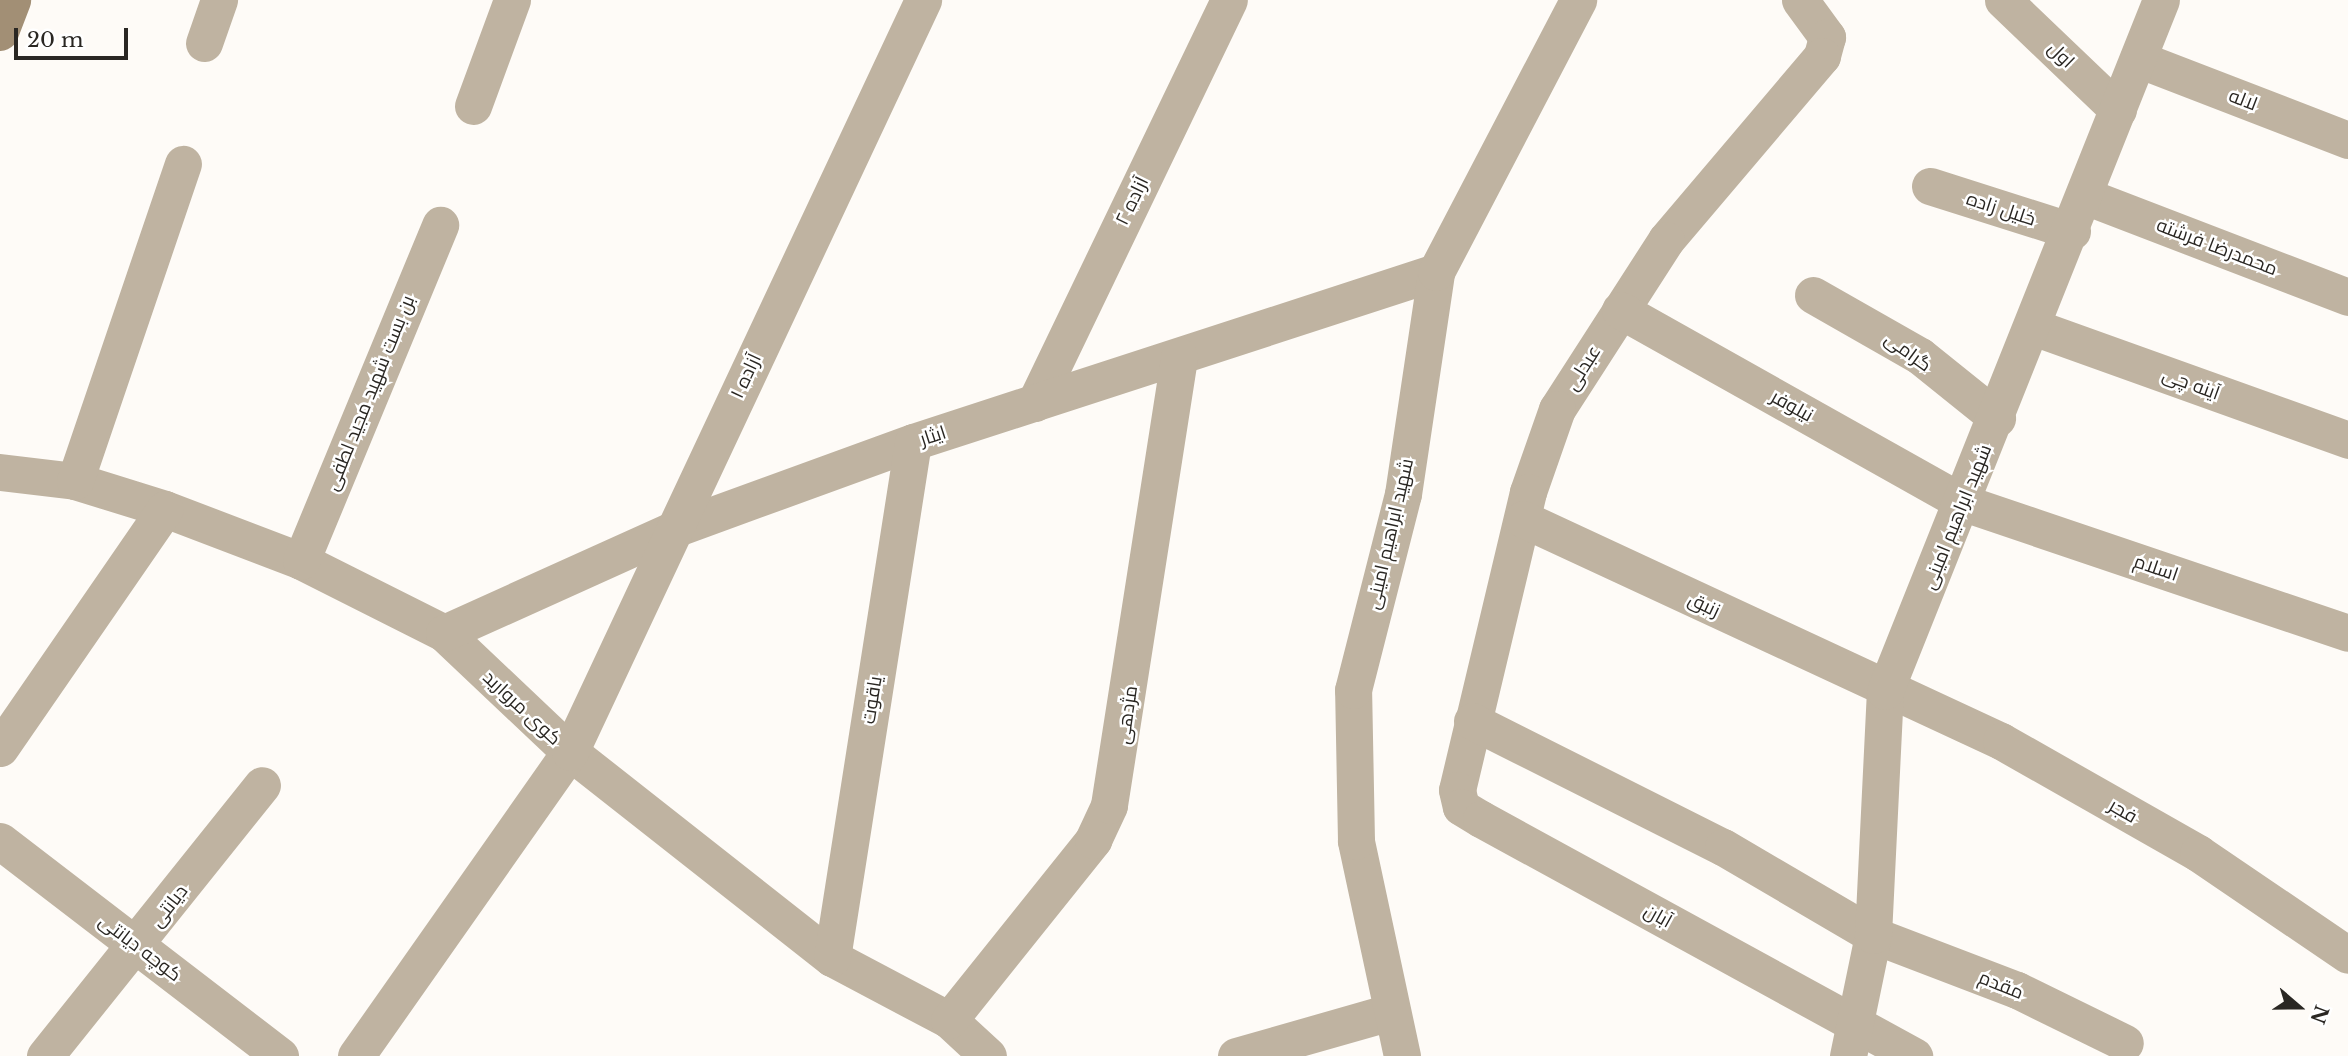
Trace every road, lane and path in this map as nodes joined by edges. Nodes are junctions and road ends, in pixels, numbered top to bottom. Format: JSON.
{"nodes":[{"id":1,"x":12,"y":0,"type":"edge"},
{"id":2,"x":219,"y":0,"type":"edge"},
{"id":3,"x":512,"y":0,"type":"edge"},
{"id":4,"x":923,"y":0,"type":"edge"},
{"id":5,"x":1229,"y":0,"type":"edge"},
{"id":6,"x":1578,"y":0,"type":"edge"},
{"id":7,"x":1800,"y":0,"type":"edge"},
{"id":8,"x":2003,"y":0,"type":"edge"},
{"id":9,"x":2161,"y":0,"type":"edge"},
{"id":10,"x":0,"y":32,"type":"edge"},
{"id":11,"x":204,"y":43,"type":"dead end"},
{"id":12,"x":2138,"y":60,"type":"junction"},
{"id":13,"x":472,"y":106,"type":"dead end"},
{"id":14,"x":2118,"y":110,"type":"junction"},
{"id":15,"x":2348,"y":140,"type":"edge"},
{"id":16,"x":183,"y":164,"type":"dead end"},
{"id":17,"x":1930,"y":186,"type":"dead end"},
{"id":18,"x":2085,"y":196,"type":"junction"},
{"id":19,"x":440,"y":225,"type":"dead end"},
{"id":20,"x":2072,"y":231,"type":"junction"},
{"id":21,"x":1436,"y":272,"type":"junction"},
{"id":22,"x":1813,"y":295,"type":"dead end"},
{"id":23,"x":2348,"y":297,"type":"edge"},
{"id":24,"x":1620,"y":310,"type":"junction"},
{"id":25,"x":2033,"y":327,"type":"junction"},
{"id":26,"x":1179,"y":356,"type":"junction"},
{"id":27,"x":1035,"y":403,"type":"junction"},
{"id":28,"x":1997,"y":418,"type":"junction"},
{"id":29,"x":2348,"y":440,"type":"edge"},
{"id":30,"x":913,"y":442,"type":"junction"},
{"id":31,"x":0,"y":472,"type":"edge"},
{"id":32,"x":75,"y":481,"type":"junction"},
{"id":33,"x":1964,"y":503,"type":"junction"},
{"id":34,"x":165,"y":509,"type":"junction"},
{"id":35,"x":1523,"y":519,"type":"junction"},
{"id":36,"x":674,"y":529,"type":"junction"},
{"id":37,"x":301,"y":561,"type":"junction"},
{"id":38,"x":2348,"y":633,"type":"edge"},
{"id":39,"x":443,"y":634,"type":"junction"},
{"id":40,"x":1885,"y":691,"type":"junction"},
{"id":41,"x":1472,"y":722,"type":"junction"},
{"id":42,"x":0,"y":748,"type":"edge"},
{"id":43,"x":569,"y":752,"type":"junction"},
{"id":44,"x":262,"y":785,"type":"dead end"},
{"id":45,"x":1461,"y":807,"type":"joint"},
{"id":46,"x":0,"y":841,"type":"edge"},
{"id":47,"x":1873,"y":935,"type":"junction"},
{"id":48,"x":138,"y":946,"type":"junction"},
{"id":49,"x":2348,"y":955,"type":"edge"},
{"id":50,"x":832,"y":958,"type":"junction"},
{"id":51,"x":1390,"y":1012,"type":"junction"},
{"id":52,"x":949,"y":1020,"type":"junction"},
{"id":53,"x":1852,"y":1040,"type":"edge"},
{"id":54,"x":2125,"y":1043,"type":"dead end"},
{"id":55,"x":45,"y":1056,"type":"edge"},
{"id":56,"x":280,"y":1056,"type":"edge"},
{"id":57,"x":356,"y":1056,"type":"edge"},
{"id":58,"x":988,"y":1056,"type":"edge"},
{"id":59,"x":1237,"y":1056,"type":"edge"},
{"id":60,"x":1402,"y":1056,"type":"edge"},
{"id":61,"x":1914,"y":1056,"type":"edge"}],
"edges":[{"from":1,"to":10,"type":"main road"},
{"from":2,"to":11,"type":"street"},
{"from":3,"to":13,"type":"street"},
{"from":4,"to":36,"type":"street","name":"آزاده ۱"},
{"from":5,"to":27,"type":"street","name":"آزاده ۲"},
{"from":6,"to":21,"type":"street","name":"شهید ابراهیم امینی"},
{"from":7,"to":24,"type":"street","name":"عبدلی"},
{"from":8,"to":14,"type":"street","name":"اول"},
{"from":9,"to":12,"type":"street","name":"شهید ابراهیم امینی"},
{"from":12,"to":14,"type":"street","name":"شهید ابراهیم امینی"},
{"from":12,"to":15,"type":"street","name":"لاله"},
{"from":14,"to":18,"type":"street","name":"شهید ابراهیم امینی"},
{"from":16,"to":32,"type":"street"},
{"from":17,"to":20,"type":"street","name":"خلیل زاده"},
{"from":18,"to":20,"type":"street","name":"شهید ابراهیم امینی"},
{"from":18,"to":23,"type":"street","name":"محمدرضا فرشته"},
{"from":19,"to":37,"type":"street","name":"بن بست شهید مجید لطفی"},
{"from":20,"to":25,"type":"street","name":"شهید ابراهیم امینی"},
{"from":21,"to":26,"type":"street","name":"ایثار"},
{"from":21,"to":51,"type":"street","name":"شهید ابراهیم امینی"},
{"from":22,"to":28,"type":"street","name":"گرامی"},
{"from":24,"to":33,"type":"street","name":"نیلوفر"},
{"from":24,"to":35,"type":"street","name":"عبدلی"},
{"from":25,"to":28,"type":"street","name":"شهید ابراهیم امینی"},
{"from":25,"to":29,"type":"street","name":"آینه چی"},
{"from":26,"to":27,"type":"street","name":"ایثار"},
{"from":26,"to":52,"type":"street","name":"مژدهی"},
{"from":27,"to":30,"type":"street","name":"ایثار"},
{"from":28,"to":33,"type":"street","name":"شهید ابراهیم امینی"},
{"from":30,"to":36,"type":"street","name":"ایثار"},
{"from":30,"to":50,"type":"street","name":"یاقوت"},
{"from":31,"to":32,"type":"street","name":"کوی مروارید"},
{"from":32,"to":34,"type":"street","name":"کوی مروارید"},
{"from":33,"to":38,"type":"street","name":"اسلام"},
{"from":33,"to":40,"type":"street","name":"شهید ابراهیم امینی"},
{"from":34,"to":37,"type":"street","name":"کوی مروارید"},
{"from":34,"to":42,"type":"street"},
{"from":35,"to":40,"type":"street","name":"زنبق"},
{"from":35,"to":41,"type":"street","name":"عبدلی"},
{"from":36,"to":39,"type":"street","name":"ایثار"},
{"from":36,"to":43,"type":"street","name":"آزاده ۱"},
{"from":37,"to":39,"type":"street","name":"کوی مروارید"},
{"from":39,"to":43,"type":"street","name":"کوی مروارید"},
{"from":40,"to":47,"type":"street","name":"شهید ابراهیم امینی"},
{"from":40,"to":49,"type":"street","name":"فجر"},
{"from":41,"to":45,"type":"street","name":"عبدلی"},
{"from":41,"to":47,"type":"street","name":"مقدم"},
{"from":43,"to":50,"type":"street","name":"کوی مروارید"},
{"from":43,"to":57,"type":"street","name":"آزاده ۱"},
{"from":44,"to":48,"type":"street","name":"دیانتی"},
{"from":45,"to":53,"type":"street","name":"آبان"},
{"from":46,"to":48,"type":"street","name":"کوچه دیانتی"},
{"from":47,"to":53,"type":"street","name":"شهید ابراهیم امینی"},
{"from":47,"to":54,"type":"street","name":"مقدم"},
{"from":48,"to":55,"type":"street","name":"دیانتی"},
{"from":48,"to":56,"type":"street","name":"کوچه دیانتی"},
{"from":50,"to":52,"type":"street","name":"کوی مروارید"},
{"from":51,"to":59,"type":"street"},
{"from":51,"to":60,"type":"street","name":"شهید ابراهیم امینی"},
{"from":52,"to":58,"type":"street","name":"کوی مروارید"},
{"from":53,"to":61,"type":"street","name":"آبان"}]}
